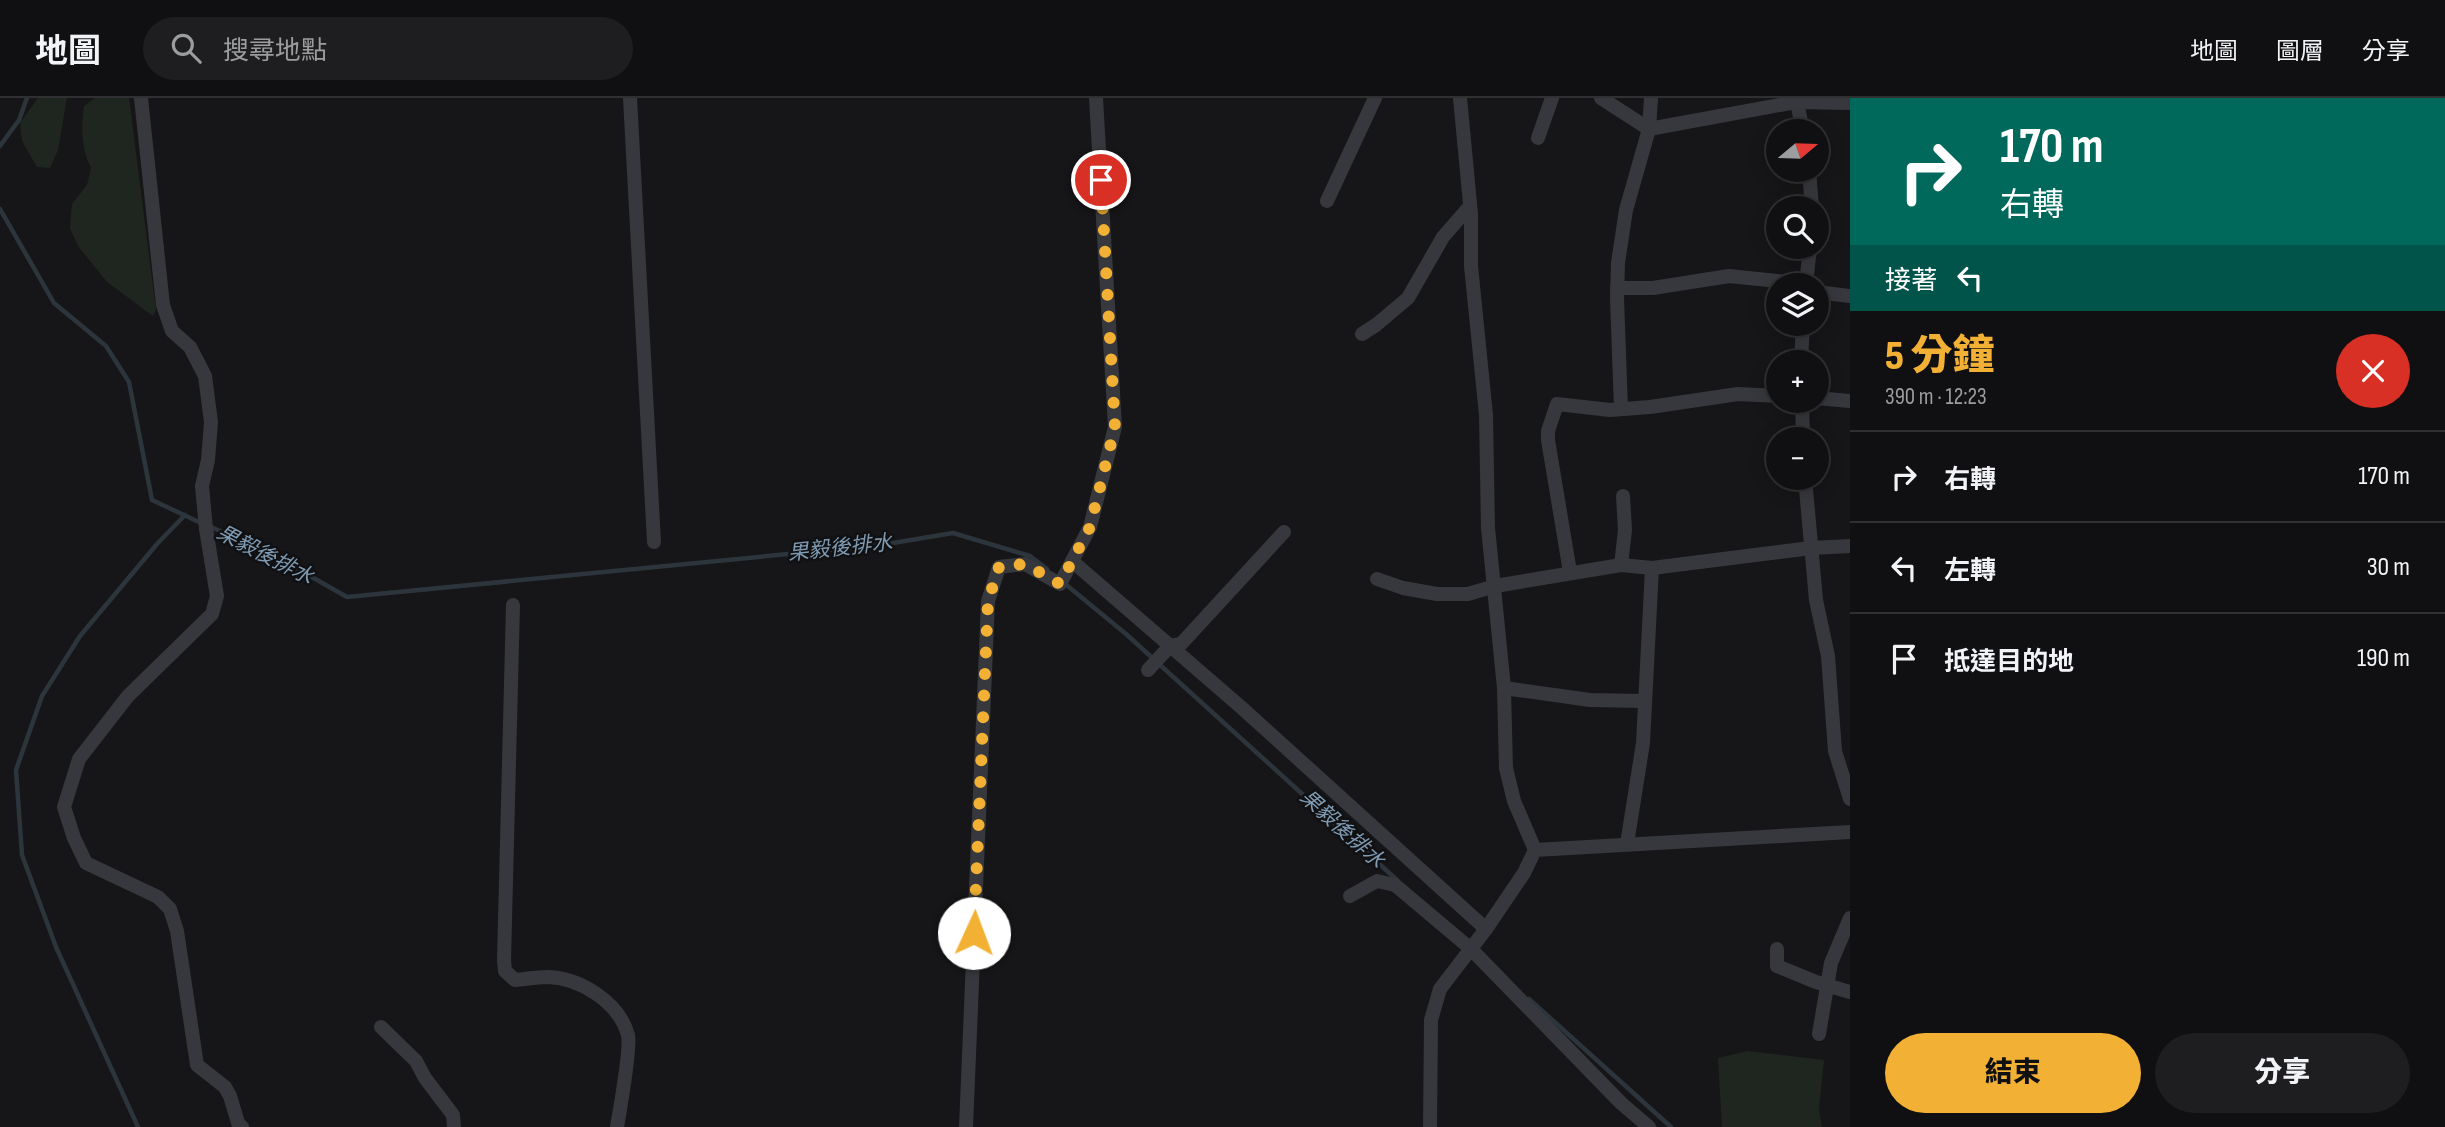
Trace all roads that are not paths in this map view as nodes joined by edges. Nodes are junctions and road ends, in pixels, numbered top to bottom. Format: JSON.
{"nodes":[{"id":1,"x":141,"y":98,"type":"edge"},
{"id":2,"x":630,"y":98,"type":"edge"},
{"id":3,"x":1096,"y":98,"type":"edge"},
{"id":4,"x":1375,"y":98,"type":"edge"},
{"id":5,"x":1460,"y":98,"type":"edge"},
{"id":6,"x":1552,"y":98,"type":"edge"},
{"id":7,"x":1601,"y":98,"type":"edge"},
{"id":8,"x":1651,"y":98,"type":"edge"},
{"id":9,"x":1796,"y":100,"type":"edge"},
{"id":10,"x":1850,"y":103,"type":"edge"},
{"id":11,"x":1800,"y":119,"type":"edge"},
{"id":12,"x":1649,"y":129,"type":"junction"},
{"id":13,"x":1538,"y":138,"type":"dead end"},
{"id":14,"x":1327,"y":201,"type":"dead end"},
{"id":15,"x":1470,"y":206,"type":"junction"},
{"id":16,"x":1766,"y":280,"type":"edge"},
{"id":17,"x":1617,"y":288,"type":"junction"},
{"id":18,"x":1829,"y":294,"type":"edge"},
{"id":19,"x":1850,"y":296,"type":"edge"},
{"id":20,"x":1362,"y":334,"type":"dead end"},
{"id":21,"x":1766,"y":395,"type":"edge"},
{"id":22,"x":1829,"y":399,"type":"edge"},
{"id":23,"x":1850,"y":401,"type":"edge"},
{"id":24,"x":1620,"y":409,"type":"junction"},
{"id":25,"x":1805,"y":490,"type":"edge"},
{"id":26,"x":1623,"y":496,"type":"dead end"},
{"id":27,"x":1284,"y":532,"type":"dead end"},
{"id":28,"x":654,"y":542,"type":"dead end"},
{"id":29,"x":1850,"y":547,"type":"edge"},
{"id":30,"x":1811,"y":548,"type":"junction"},
{"id":31,"x":1072,"y":561,"type":"junction"},
{"id":32,"x":1621,"y":565,"type":"junction"},
{"id":33,"x":1652,"y":568,"type":"junction"},
{"id":34,"x":1570,"y":572,"type":"junction"},
{"id":35,"x":1377,"y":579,"type":"dead end"},
{"id":36,"x":1495,"y":586,"type":"junction"},
{"id":37,"x":513,"y":605,"type":"dead end"},
{"id":38,"x":1170,"y":646,"type":"junction"},
{"id":39,"x":1148,"y":670,"type":"dead end"},
{"id":40,"x":1504,"y":688,"type":"junction"},
{"id":41,"x":1645,"y":701,"type":"junction"},
{"id":42,"x":1850,"y":799,"type":"edge"},
{"id":43,"x":1850,"y":832,"type":"edge"},
{"id":44,"x":1627,"y":844,"type":"junction"},
{"id":45,"x":1535,"y":849,"type":"junction"},
{"id":46,"x":1350,"y":896,"type":"dead end"},
{"id":47,"x":1850,"y":918,"type":"edge"},
{"id":48,"x":1486,"y":929,"type":"junction"},
{"id":49,"x":1777,"y":948,"type":"dead end"},
{"id":50,"x":1471,"y":949,"type":"junction"},
{"id":51,"x":1827,"y":984,"type":"junction"},
{"id":52,"x":1850,"y":992,"type":"edge"},
{"id":53,"x":381,"y":1027,"type":"dead end"},
{"id":54,"x":1819,"y":1034,"type":"dead end"},
{"id":55,"x":242,"y":1127,"type":"edge"},
{"id":56,"x":454,"y":1127,"type":"edge"},
{"id":57,"x":617,"y":1127,"type":"edge"},
{"id":58,"x":966,"y":1127,"type":"edge"},
{"id":59,"x":1430,"y":1127,"type":"edge"},
{"id":60,"x":1649,"y":1127,"type":"edge"}],
"edges":[{"from":1,"to":55,"type":"street"},
{"from":2,"to":28,"type":"street"},
{"from":3,"to":31,"type":"street"},
{"from":4,"to":14,"type":"street"},
{"from":5,"to":15,"type":"street"},
{"from":6,"to":13,"type":"street"},
{"from":7,"to":12,"type":"street"},
{"from":8,"to":12,"type":"street"},
{"from":9,"to":10,"type":"street"},
{"from":9,"to":11,"type":"street"},
{"from":9,"to":12,"type":"street"},
{"from":12,"to":17,"type":"street"},
{"from":15,"to":20,"type":"street"},
{"from":15,"to":36,"type":"street"},
{"from":16,"to":17,"type":"street"},
{"from":17,"to":24,"type":"street"},
{"from":18,"to":19,"type":"street"},
{"from":21,"to":24,"type":"street"},
{"from":22,"to":23,"type":"street"},
{"from":24,"to":34,"type":"street"},
{"from":25,"to":30,"type":"street"},
{"from":26,"to":32,"type":"street"},
{"from":27,"to":38,"type":"street"},
{"from":29,"to":30,"type":"street"},
{"from":30,"to":33,"type":"street"},
{"from":30,"to":42,"type":"street"},
{"from":31,"to":38,"type":"street"},
{"from":31,"to":58,"type":"street"},
{"from":32,"to":33,"type":"street"},
{"from":32,"to":34,"type":"street"},
{"from":33,"to":41,"type":"street"},
{"from":34,"to":36,"type":"street"},
{"from":35,"to":36,"type":"street"},
{"from":36,"to":40,"type":"street"},
{"from":37,"to":57,"type":"street"},
{"from":38,"to":39,"type":"street"},
{"from":38,"to":48,"type":"street"},
{"from":40,"to":41,"type":"street"},
{"from":40,"to":45,"type":"street"},
{"from":41,"to":44,"type":"street"},
{"from":43,"to":44,"type":"street"},
{"from":44,"to":45,"type":"street"},
{"from":45,"to":48,"type":"street"},
{"from":46,"to":50,"type":"street"},
{"from":47,"to":51,"type":"street"},
{"from":48,"to":50,"type":"street"},
{"from":49,"to":51,"type":"street"},
{"from":50,"to":59,"type":"street"},
{"from":50,"to":60,"type":"street"},
{"from":51,"to":52,"type":"street"},
{"from":51,"to":54,"type":"street"},
{"from":53,"to":56,"type":"street"}]}
